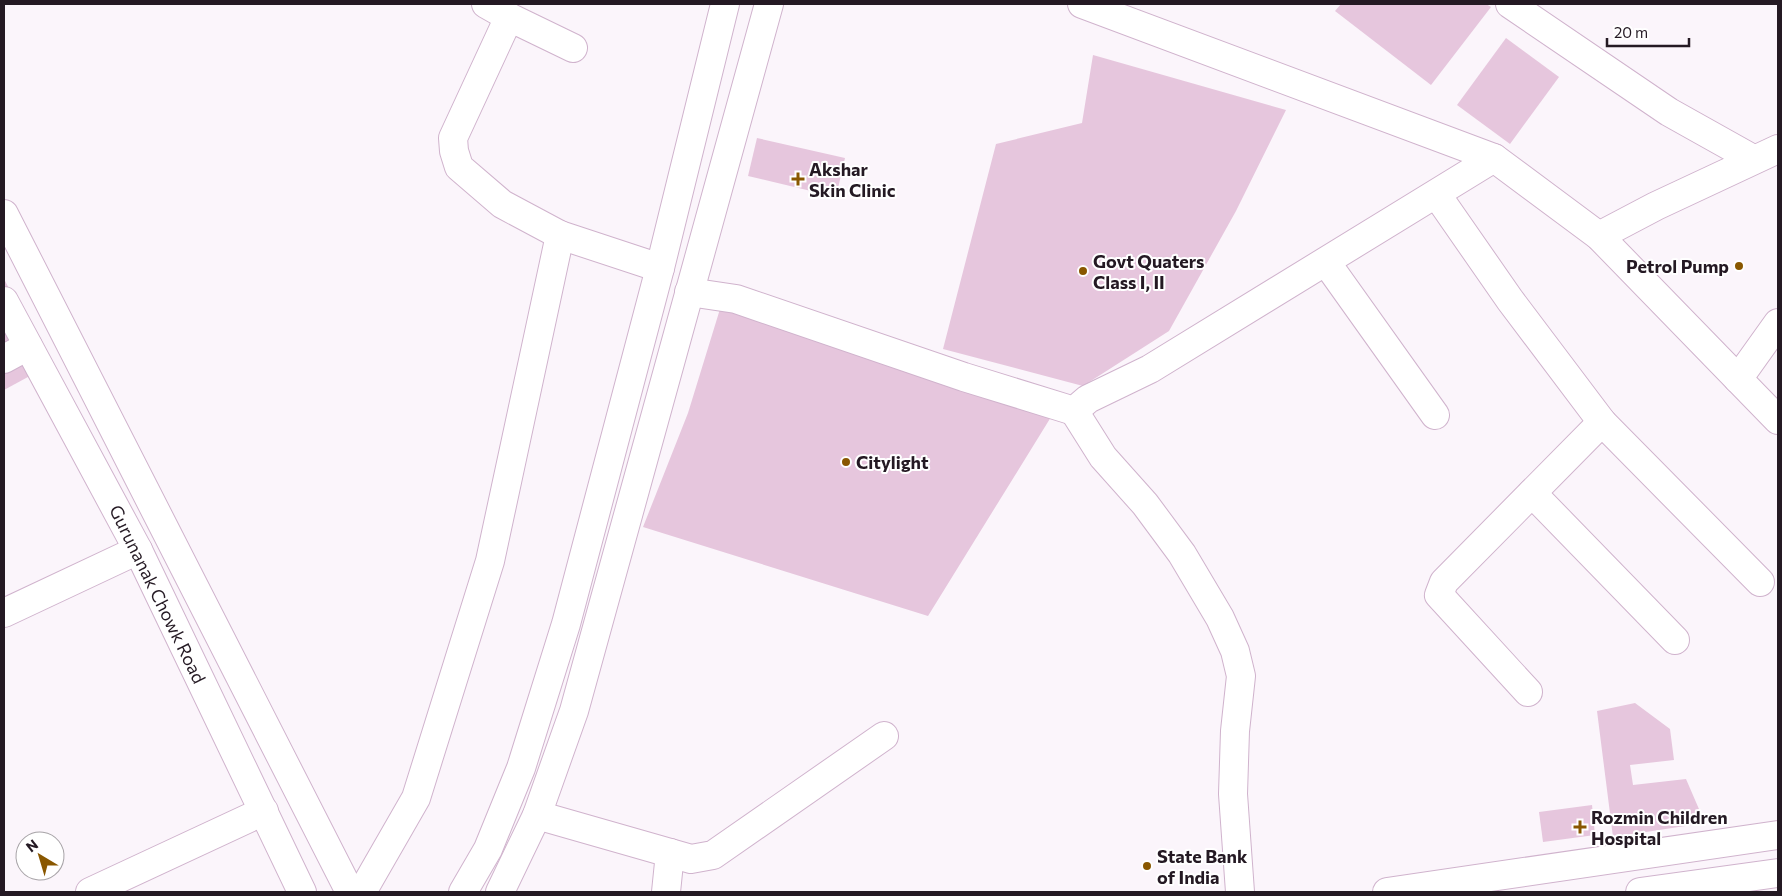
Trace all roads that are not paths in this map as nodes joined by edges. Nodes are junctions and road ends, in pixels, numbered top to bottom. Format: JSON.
{"nodes":[{"id":1,"x":725,"y":4,"type":"edge"},
{"id":2,"x":769,"y":4,"type":"edge"},
{"id":3,"x":1082,"y":4,"type":"edge"},
{"id":4,"x":1510,"y":4,"type":"edge"},
{"id":5,"x":498,"y":10,"type":"edge"},
{"id":6,"x":573,"y":48,"type":"dead end"},
{"id":7,"x":1778,"y":149,"type":"edge"},
{"id":8,"x":1494,"y":158,"type":"junction"},
{"id":9,"x":1753,"y":160,"type":"junction"},
{"id":10,"x":1437,"y":195,"type":"junction"},
{"id":11,"x":4,"y":214,"type":"edge"},
{"id":12,"x":560,"y":235,"type":"junction"},
{"id":13,"x":1600,"y":236,"type":"junction"},
{"id":14,"x":1326,"y":262,"type":"junction"},
{"id":15,"x":660,"y":268,"type":"junction"},
{"id":16,"x":689,"y":292,"type":"junction"},
{"id":17,"x":4,"y":301,"type":"edge"},
{"id":18,"x":1778,"y":324,"type":"edge"},
{"id":19,"x":28,"y":346,"type":"junction"},
{"id":20,"x":4,"y":359,"type":"edge"},
{"id":21,"x":1738,"y":379,"type":"junction"},
{"id":22,"x":1074,"y":412,"type":"junction"},
{"id":23,"x":1435,"y":415,"type":"dead end"},
{"id":24,"x":1778,"y":420,"type":"edge"},
{"id":25,"x":1602,"y":422,"type":"junction"},
{"id":26,"x":1532,"y":492,"type":"junction"},
{"id":27,"x":138,"y":550,"type":"junction"},
{"id":28,"x":1760,"y":582,"type":"dead end"},
{"id":29,"x":4,"y":613,"type":"edge"},
{"id":30,"x":1675,"y":640,"type":"dead end"},
{"id":31,"x":1528,"y":692,"type":"dead end"},
{"id":32,"x":884,"y":736,"type":"dead end"},
{"id":33,"x":264,"y":811,"type":"junction"},
{"id":34,"x":536,"y":815,"type":"junction"},
{"id":35,"x":1778,"y":835,"type":"edge"},
{"id":36,"x":670,"y":853,"type":"junction"},
{"id":37,"x":1778,"y":873,"type":"edge"},
{"id":38,"x":90,"y":892,"type":"edge"},
{"id":39,"x":302,"y":892,"type":"edge"},
{"id":40,"x":350,"y":892,"type":"edge"},
{"id":41,"x":362,"y":892,"type":"edge"},
{"id":42,"x":463,"y":892,"type":"edge"},
{"id":43,"x":500,"y":892,"type":"edge"},
{"id":44,"x":666,"y":892,"type":"edge"},
{"id":45,"x":1240,"y":892,"type":"edge"},
{"id":46,"x":1387,"y":892,"type":"edge"},
{"id":47,"x":1640,"y":892,"type":"edge"}],
"edges":[{"from":1,"to":15,"type":"street"},
{"from":2,"to":16,"type":"street"},
{"from":3,"to":8,"type":"street"},
{"from":4,"to":9,"type":"street"},
{"from":5,"to":6,"type":"street"},
{"from":5,"to":12,"type":"street"},
{"from":7,"to":9,"type":"street"},
{"from":8,"to":10,"type":"street"},
{"from":8,"to":13,"type":"street"},
{"from":9,"to":13,"type":"street"},
{"from":10,"to":14,"type":"street"},
{"from":10,"to":25,"type":"street"},
{"from":11,"to":40,"type":"street"},
{"from":12,"to":15,"type":"street"},
{"from":12,"to":41,"type":"street"},
{"from":13,"to":21,"type":"street"},
{"from":14,"to":22,"type":"street"},
{"from":14,"to":23,"type":"street"},
{"from":15,"to":42,"type":"street"},
{"from":16,"to":22,"type":"street"},
{"from":16,"to":34,"type":"street"},
{"from":17,"to":19,"type":"street","name":"Gurunanak Chowk Road"},
{"from":18,"to":21,"type":"street"},
{"from":19,"to":20,"type":"street"},
{"from":19,"to":27,"type":"street","name":"Gurunanak Chowk Road"},
{"from":21,"to":24,"type":"street"},
{"from":22,"to":45,"type":"street"},
{"from":25,"to":26,"type":"street"},
{"from":25,"to":28,"type":"street"},
{"from":26,"to":30,"type":"street"},
{"from":26,"to":31,"type":"street"},
{"from":27,"to":29,"type":"street"},
{"from":27,"to":33,"type":"street","name":"Gurunanak Chowk Road"},
{"from":32,"to":36,"type":"street"},
{"from":33,"to":38,"type":"street"},
{"from":33,"to":39,"type":"street","name":"Gurunanak Chowk Road"},
{"from":34,"to":36,"type":"street"},
{"from":34,"to":43,"type":"street"},
{"from":35,"to":46,"type":"street"},
{"from":36,"to":44,"type":"street"},
{"from":37,"to":47,"type":"street"}]}
